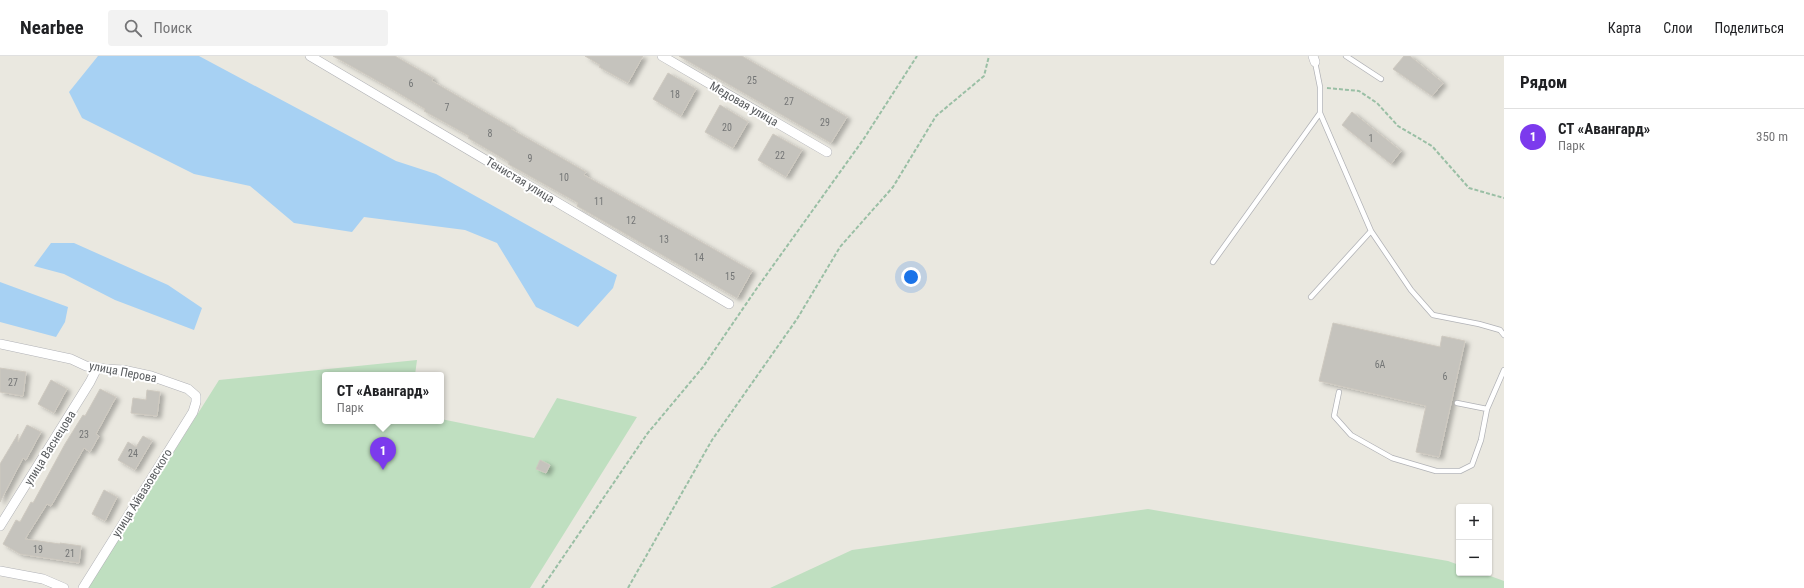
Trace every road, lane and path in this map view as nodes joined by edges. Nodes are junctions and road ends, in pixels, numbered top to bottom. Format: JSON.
{"nodes":[{"id":1,"x":310,"y":56,"type":"edge"},
{"id":2,"x":662,"y":56,"type":"edge"},
{"id":3,"x":917,"y":56,"type":"edge"},
{"id":4,"x":989,"y":56,"type":"edge"},
{"id":5,"x":1346,"y":56,"type":"edge"},
{"id":6,"x":1314,"y":59,"type":"edge"},
{"id":7,"x":1381,"y":79,"type":"dead end"},
{"id":8,"x":1320,"y":87,"type":"junction"},
{"id":9,"x":1320,"y":113,"type":"junction"},
{"id":10,"x":827,"y":152,"type":"dead end"},
{"id":11,"x":1504,"y":198,"type":"edge"},
{"id":12,"x":1371,"y":231,"type":"junction"},
{"id":13,"x":1213,"y":262,"type":"dead end"},
{"id":14,"x":1311,"y":297,"type":"dead end"},
{"id":15,"x":729,"y":304,"type":"dead end"},
{"id":16,"x":1504,"y":335,"type":"edge"},
{"id":17,"x":0,"y":344,"type":"edge"},
{"id":18,"x":97,"y":368,"type":"junction"},
{"id":19,"x":1504,"y":370,"type":"edge"},
{"id":20,"x":1339,"y":392,"type":"dead end"},
{"id":21,"x":196,"y":396,"type":"joint"},
{"id":22,"x":1457,"y":403,"type":"dead end"},
{"id":23,"x":1487,"y":409,"type":"junction"},
{"id":24,"x":0,"y":526,"type":"edge"},
{"id":25,"x":0,"y":571,"type":"edge"},
{"id":26,"x":64,"y":588,"type":"edge"},
{"id":27,"x":83,"y":588,"type":"edge"},
{"id":28,"x":542,"y":588,"type":"edge"},
{"id":29,"x":628,"y":588,"type":"edge"}],
"edges":[{"from":1,"to":15,"type":"street","name":"Тенистая улица"},
{"from":2,"to":10,"type":"street","name":"Медовая улица"},
{"from":3,"to":28,"type":"path"},
{"from":4,"to":29,"type":"path"},
{"from":5,"to":7,"type":"lane"},
{"from":6,"to":8,"type":"lane"},
{"from":8,"to":9,"type":"lane"},
{"from":8,"to":11,"type":"path"},
{"from":9,"to":12,"type":"lane"},
{"from":9,"to":13,"type":"lane"},
{"from":12,"to":14,"type":"lane"},
{"from":12,"to":16,"type":"lane"},
{"from":17,"to":18,"type":"street","name":"улица Перова"},
{"from":18,"to":21,"type":"street","name":"улица Перова"},
{"from":18,"to":24,"type":"street","name":"улица Васнецова"},
{"from":19,"to":23,"type":"lane"},
{"from":20,"to":23,"type":"lane"},
{"from":21,"to":27,"type":"street","name":"улица Айвазовского"},
{"from":22,"to":23,"type":"lane"},
{"from":25,"to":26,"type":"street"}]}
